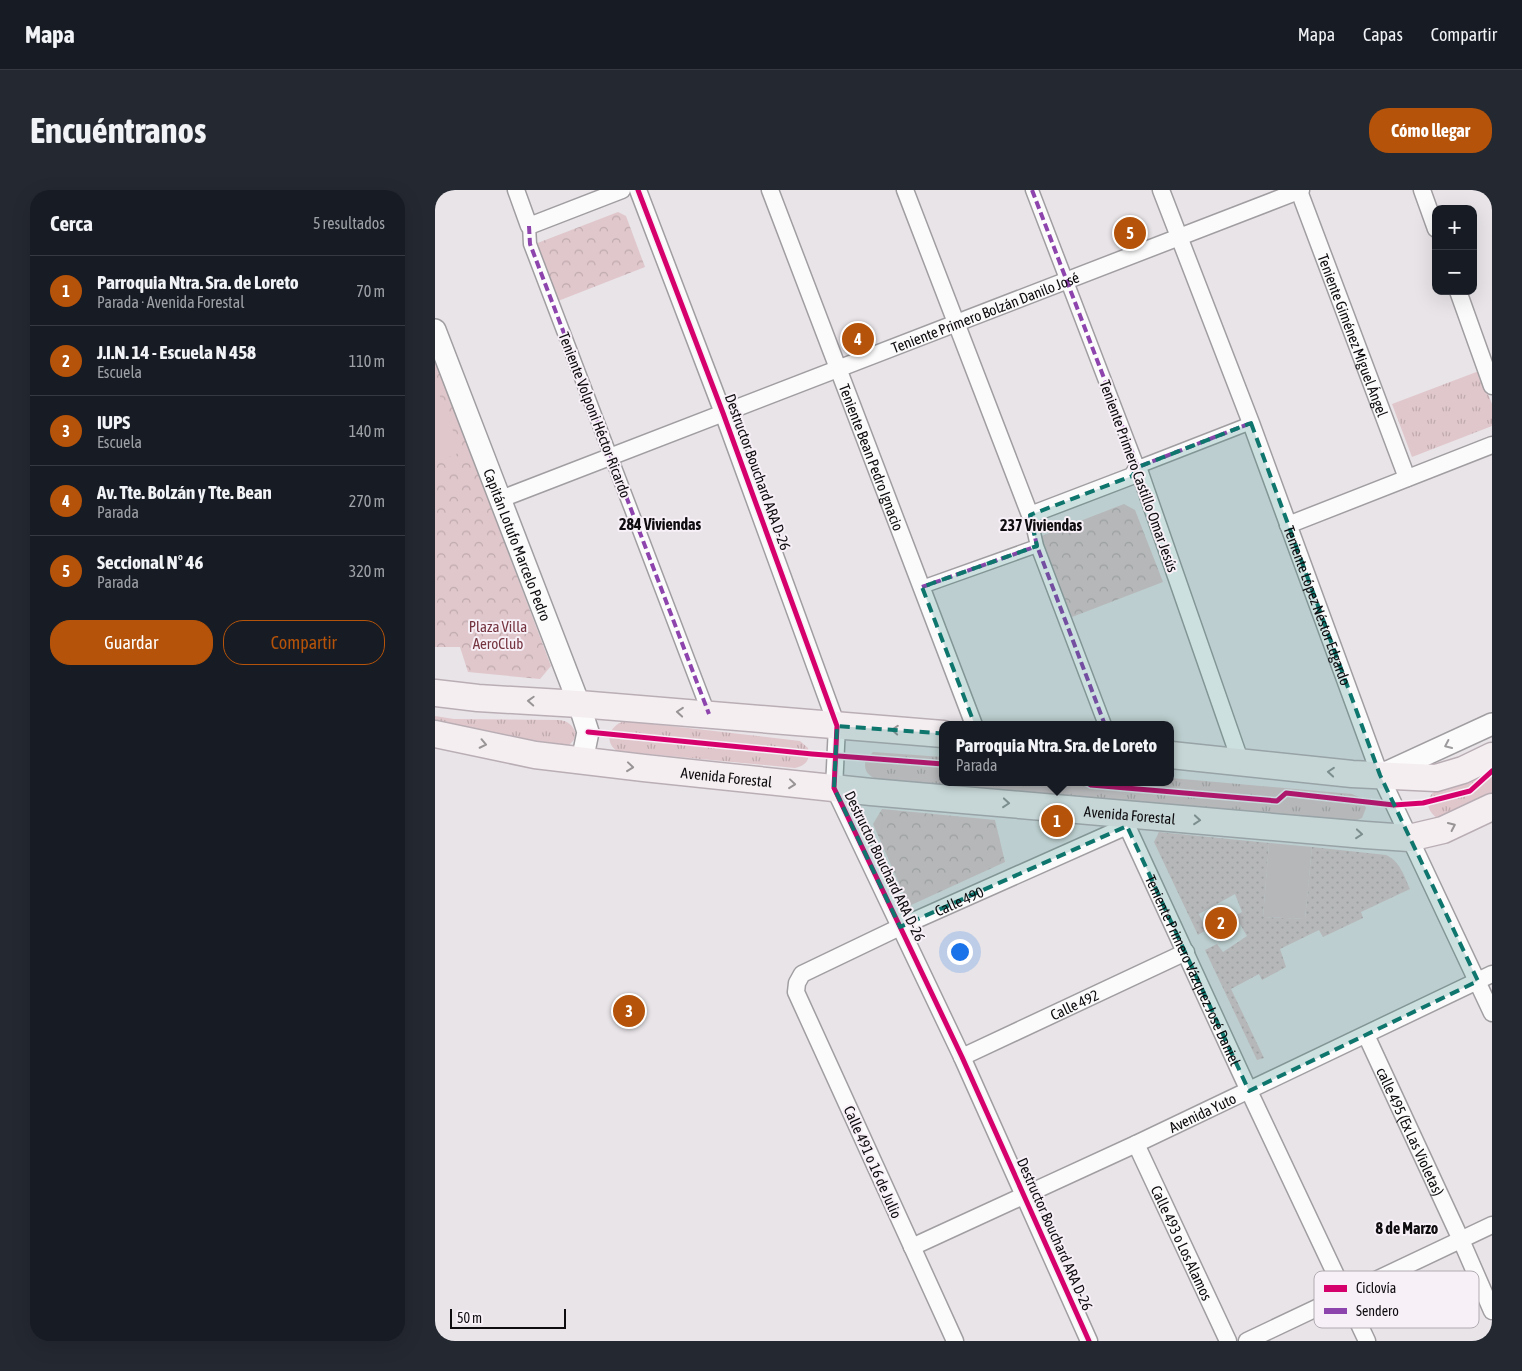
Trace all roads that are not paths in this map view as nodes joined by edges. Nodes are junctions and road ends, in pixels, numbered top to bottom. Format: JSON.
{"nodes":[{"id":1,"x":516,"y":190,"type":"edge"},
{"id":2,"x":622,"y":190,"type":"edge"},
{"id":3,"x":638,"y":190,"type":"edge"},
{"id":4,"x":770,"y":190,"type":"edge"},
{"id":5,"x":905,"y":190,"type":"edge"},
{"id":6,"x":1033,"y":190,"type":"edge"},
{"id":7,"x":1161,"y":190,"type":"edge"},
{"id":8,"x":1300,"y":190,"type":"edge"},
{"id":9,"x":1422,"y":190,"type":"edge"},
{"id":10,"x":1432,"y":218,"type":"edge"},
{"id":11,"x":529,"y":226,"type":"junction"},
{"id":12,"x":1179,"y":236,"type":"junction"},
{"id":13,"x":1067,"y":280,"type":"junction"},
{"id":14,"x":1459,"y":295,"type":"edge"},
{"id":15,"x":956,"y":323,"type":"junction"},
{"id":16,"x":435,"y":330,"type":"edge"},
{"id":17,"x":839,"y":368,"type":"junction"},
{"id":18,"x":1492,"y":386,"type":"edge"},
{"id":19,"x":723,"y":413,"type":"junction"},
{"id":20,"x":1251,"y":423,"type":"junction"},
{"id":21,"x":1492,"y":445,"type":"edge"},
{"id":22,"x":611,"y":457,"type":"junction"},
{"id":23,"x":1138,"y":467,"type":"junction"},
{"id":24,"x":1407,"y":478,"type":"junction"},
{"id":25,"x":501,"y":499,"type":"junction"},
{"id":26,"x":1030,"y":515,"type":"junction"},
{"id":27,"x":1288,"y":525,"type":"junction"},
{"id":28,"x":1037,"y":546,"type":"junction"},
{"id":29,"x":922,"y":587,"type":"junction"},
{"id":30,"x":435,"y":693,"type":"edge"},
{"id":31,"x":579,"y":704,"type":"junction"},
{"id":32,"x":709,"y":714,"type":"junction"},
{"id":33,"x":972,"y":721,"type":"edge"},
{"id":34,"x":1103,"y":721,"type":"edge"},
{"id":35,"x":1492,"y":724,"type":"edge"},
{"id":36,"x":837,"y":726,"type":"junction"},
{"id":37,"x":435,"y":734,"type":"edge"},
{"id":38,"x":939,"y":734,"type":"edge"},
{"id":39,"x":1174,"y":755,"type":"edge"},
{"id":40,"x":1492,"y":756,"type":"edge"},
{"id":41,"x":581,"y":761,"type":"junction"},
{"id":42,"x":1241,"y":763,"type":"junction"},
{"id":43,"x":1380,"y":775,"type":"junction"},
{"id":44,"x":834,"y":788,"type":"junction"},
{"id":45,"x":1492,"y":808,"type":"edge"},
{"id":46,"x":1129,"y":820,"type":"junction"},
{"id":47,"x":1409,"y":838,"type":"junction"},
{"id":48,"x":900,"y":927,"type":"junction"},
{"id":49,"x":1186,"y":952,"type":"junction"},
{"id":50,"x":1485,"y":978,"type":"edge"},
{"id":51,"x":797,"y":982,"type":"joint"},
{"id":52,"x":1492,"y":1014,"type":"edge"},
{"id":53,"x":1366,"y":1035,"type":"junction"},
{"id":54,"x":962,"y":1057,"type":"junction"},
{"id":55,"x":1249,"y":1090,"type":"junction"},
{"id":56,"x":1136,"y":1144,"type":"junction"},
{"id":57,"x":1024,"y":1196,"type":"junction"},
{"id":58,"x":1492,"y":1225,"type":"edge"},
{"id":59,"x":1461,"y":1240,"type":"junction"},
{"id":60,"x":912,"y":1247,"type":"junction"},
{"id":61,"x":1334,"y":1271,"type":"edge"},
{"id":62,"x":1396,"y":1271,"type":"edge"},
{"id":63,"x":1475,"y":1271,"type":"edge"},
{"id":64,"x":1479,"y":1281,"type":"edge"},
{"id":65,"x":1314,"y":1310,"type":"edge"},
{"id":66,"x":1492,"y":1311,"type":"edge"},
{"id":67,"x":1361,"y":1328,"type":"edge"},
{"id":68,"x":955,"y":1341,"type":"edge"},
{"id":69,"x":1089,"y":1341,"type":"edge"},
{"id":70,"x":1228,"y":1341,"type":"edge"},
{"id":71,"x":1247,"y":1341,"type":"edge"},
{"id":72,"x":1367,"y":1341,"type":"edge"}],
"edges":[{"from":1,"to":11,"type":"street"},
{"from":2,"to":11,"type":"street"},
{"from":3,"to":19,"type":"street","name":"Destructor Bouchard ARA D-26"},
{"from":4,"to":17,"type":"street","name":"Teniente Bean Pedro Ignacio"},
{"from":5,"to":15,"type":"street"},
{"from":6,"to":13,"type":"street","name":"Teniente Primero Castillo Omar Jesús"},
{"from":7,"to":12,"type":"street","name":"Teniente López Néstor Edgardo"},
{"from":8,"to":12,"type":"street","name":"Teniente Primero Bolzán Danilo José"},
{"from":8,"to":24,"type":"street","name":"Teniente Giménez Miguel Ángel"},
{"from":9,"to":10,"type":"street"},
{"from":11,"to":22,"type":"street","name":"Teniente Volponi Héctor Ricardo"},
{"from":12,"to":13,"type":"street","name":"Teniente Primero Bolzán Danilo José"},
{"from":12,"to":20,"type":"street","name":"Teniente López Néstor Edgardo"},
{"from":13,"to":15,"type":"street","name":"Teniente Primero Bolzán Danilo José"},
{"from":13,"to":23,"type":"street","name":"Teniente Primero Castillo Omar Jesús"},
{"from":14,"to":18,"type":"street"},
{"from":15,"to":17,"type":"street","name":"Teniente Primero Bolzán Danilo José"},
{"from":15,"to":26,"type":"street"},
{"from":16,"to":25,"type":"street","name":"Capitán Lotufo Marcelo Pedro"},
{"from":17,"to":19,"type":"street","name":"Teniente Primero Bolzán Danilo José"},
{"from":17,"to":29,"type":"street","name":"Teniente Bean Pedro Ignacio"},
{"from":19,"to":22,"type":"street","name":"Teniente Primero Bolzán Danilo José"},
{"from":19,"to":36,"type":"street","name":"Destructor Bouchard ARA D-26"},
{"from":20,"to":23,"type":"street"},
{"from":20,"to":27,"type":"street","name":"Teniente López Néstor Edgardo"},
{"from":21,"to":24,"type":"street"},
{"from":22,"to":25,"type":"street","name":"Teniente Primero Bolzán Danilo José"},
{"from":22,"to":32,"type":"street","name":"Teniente Volponi Héctor Ricardo"},
{"from":23,"to":26,"type":"street"},
{"from":23,"to":42,"type":"street","name":"Teniente Primero Castillo Omar Jesús"},
{"from":24,"to":27,"type":"street"},
{"from":25,"to":31,"type":"street","name":"Capitán Lotufo Marcelo Pedro"},
{"from":26,"to":28,"type":"street"},
{"from":27,"to":43,"type":"street","name":"Teniente López Néstor Edgardo"},
{"from":28,"to":29,"type":"street"},
{"from":28,"to":34,"type":"street"},
{"from":29,"to":33,"type":"street","name":"Teniente Bean Pedro Ignacio"},
{"from":31,"to":30,"type":"main road","one_way":true},
{"from":32,"to":31,"type":"main road","one_way":true},
{"from":31,"to":41,"type":"street","name":"Capitán Lotufo Marcelo Pedro"},
{"from":32,"to":36,"type":"main road"},
{"from":35,"to":43,"type":"street","one_way":true},
{"from":38,"to":36,"type":"main road","one_way":true},
{"from":36,"to":44,"type":"street","name":"Destructor Bouchard ARA D-26"},
{"from":37,"to":41,"type":"main road","name":"Avenida Forestal","one_way":true},
{"from":39,"to":42,"type":"main road"},
{"from":40,"to":43,"type":"main road"},
{"from":41,"to":44,"type":"main road","name":"Avenida Forestal","one_way":true},
{"from":43,"to":42,"type":"main road","one_way":true},
{"from":43,"to":47,"type":"street","name":"Teniente López Néstor Edgardo"},
{"from":44,"to":46,"type":"main road","name":"Avenida Forestal","one_way":true},
{"from":44,"to":48,"type":"street","name":"Destructor Bouchard ARA D-26"},
{"from":47,"to":45,"type":"main road","name":"Avenida Forestal","one_way":true},
{"from":46,"to":47,"type":"main road","name":"Avenida Forestal","one_way":true},
{"from":46,"to":48,"type":"street","name":"Calle 490"},
{"from":46,"to":49,"type":"street","name":"Teniente Primero Vázquez José Daniel"},
{"from":47,"to":50,"type":"street","name":"Teniente López Néstor Edgardo"},
{"from":48,"to":51,"type":"street","name":"Calle 490"},
{"from":48,"to":54,"type":"street","name":"Destructor Bouchard ARA D-26"},
{"from":49,"to":54,"type":"street","name":"Calle 492"},
{"from":49,"to":55,"type":"street","name":"Teniente Primero Vázquez José Daniel"},
{"from":50,"to":52,"type":"street","name":"Teniente López Néstor Edgardo"},
{"from":50,"to":53,"type":"street","name":"Avenida Yuto"},
{"from":51,"to":60,"type":"street","name":"Calle 491 o 16 de Julio"},
{"from":53,"to":55,"type":"street","name":"Avenida Yuto"},
{"from":53,"to":59,"type":"street","name":"calle 495 (Ex Las Violetas)"},
{"from":54,"to":57,"type":"street","name":"Destructor Bouchard ARA D-26"},
{"from":55,"to":56,"type":"street","name":"Avenida Yuto"},
{"from":55,"to":61,"type":"street","name":"Teniente Primero Vázquez José Daniel"},
{"from":56,"to":57,"type":"street","name":"Avenida Yuto"},
{"from":56,"to":70,"type":"street","name":"Calle 493 o Los Alamos"},
{"from":57,"to":60,"type":"street","name":"Avenida Yuto"},
{"from":57,"to":69,"type":"street","name":"Destructor Bouchard ARA D-26"},
{"from":58,"to":59,"type":"street"},
{"from":59,"to":62,"type":"street"},
{"from":59,"to":63,"type":"street","name":"calle 495 (Ex Las Violetas)"},
{"from":60,"to":68,"type":"street","name":"Calle 491 o 16 de Julio"},
{"from":64,"to":66,"type":"street","name":"calle 495 (Ex Las Violetas)"},
{"from":65,"to":71,"type":"street"},
{"from":67,"to":72,"type":"street","name":"Teniente Primero Vázquez José Daniel"}]}
